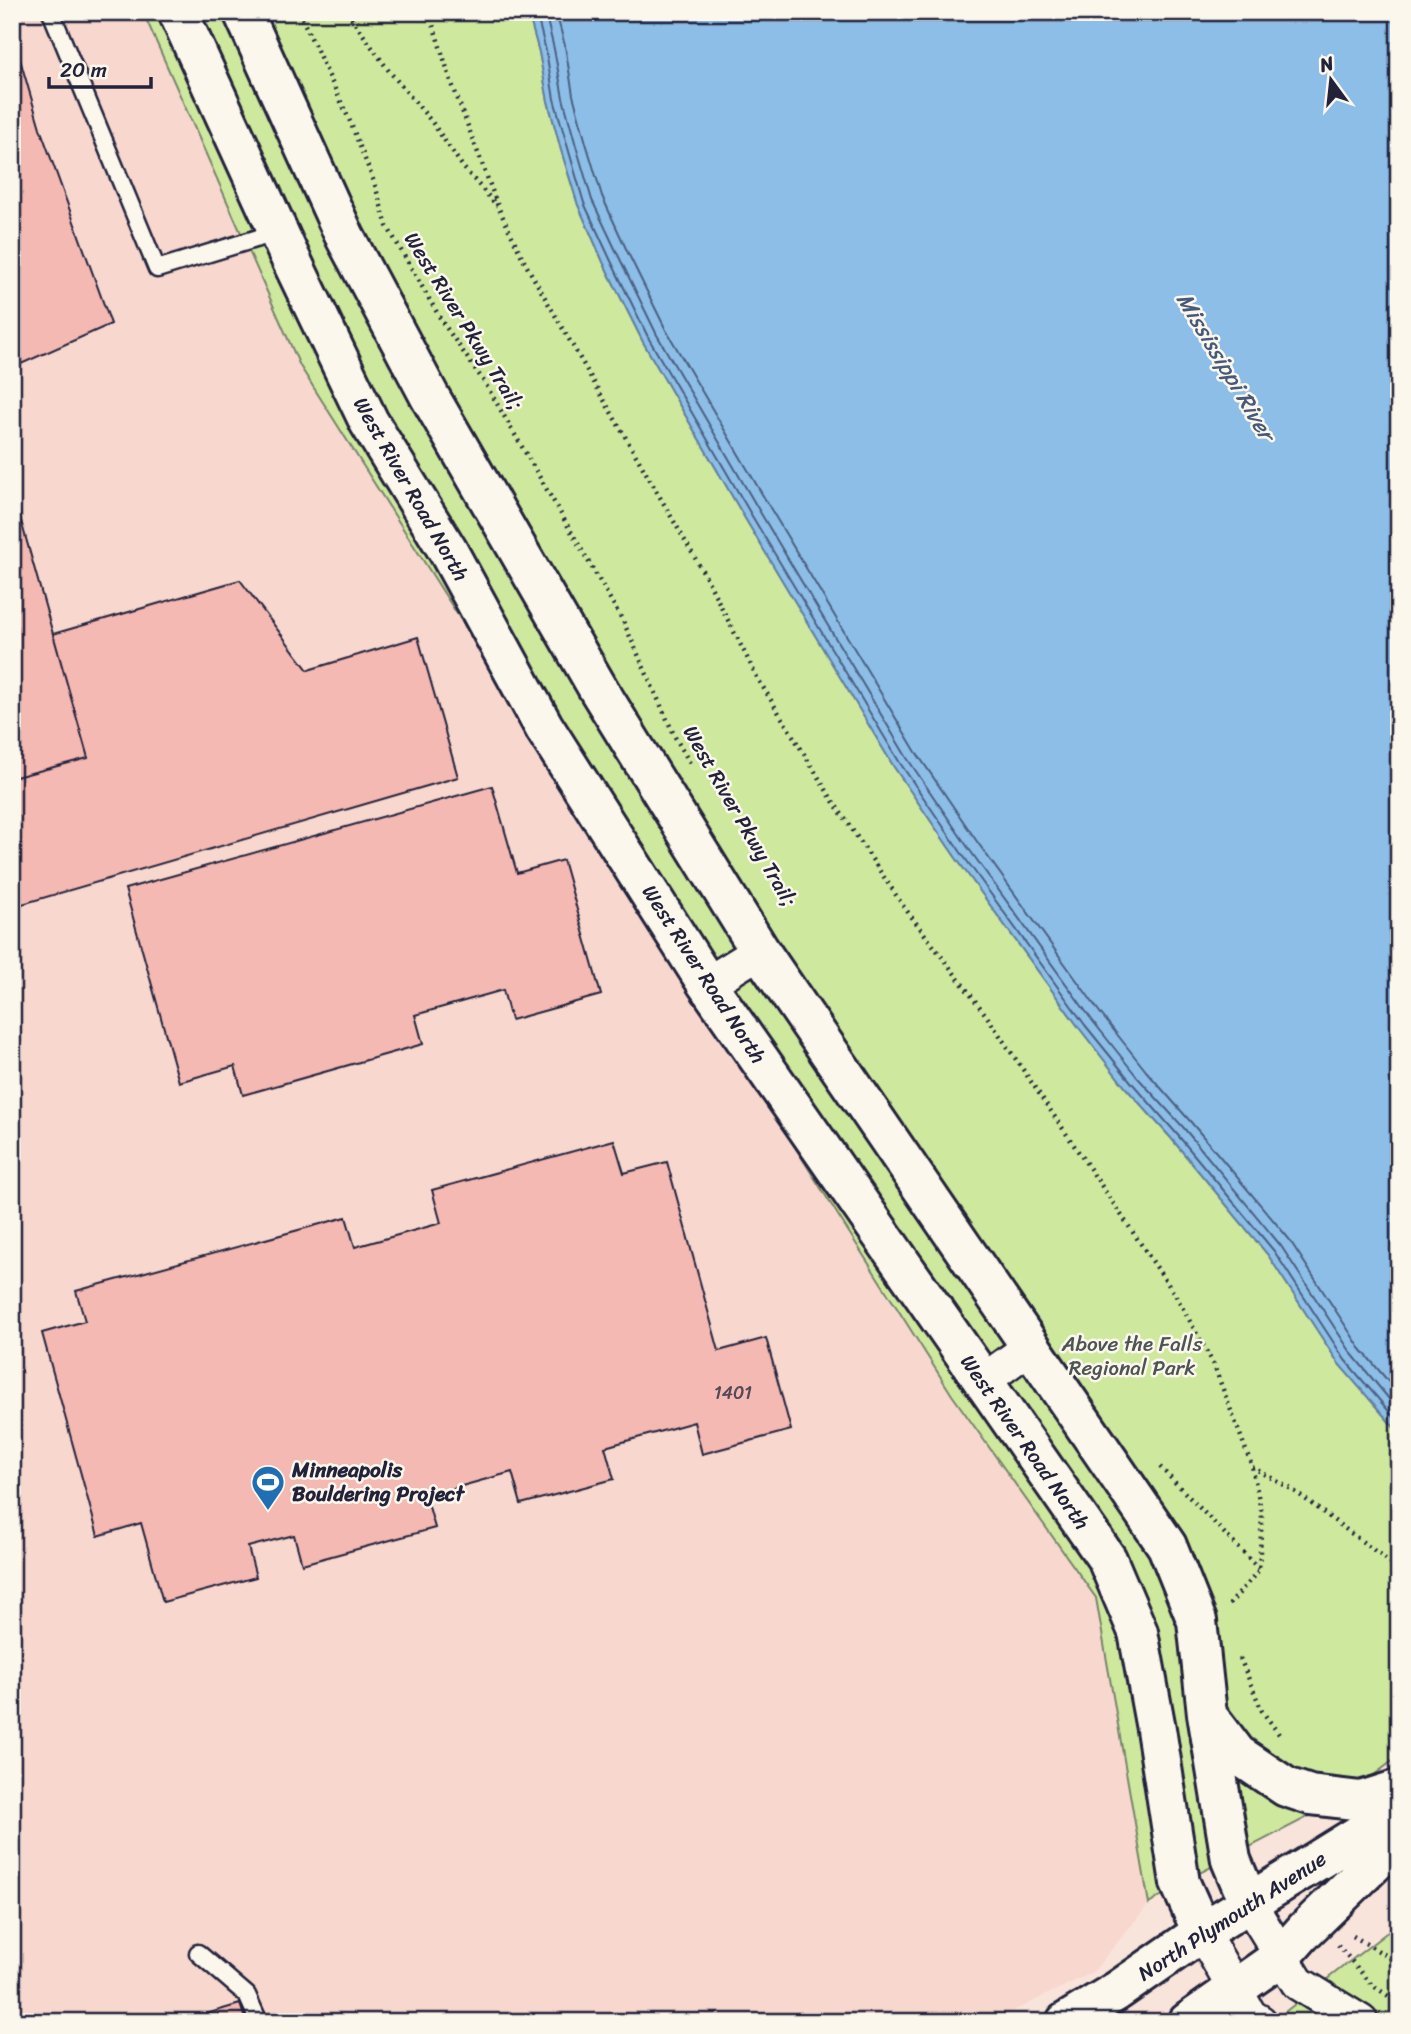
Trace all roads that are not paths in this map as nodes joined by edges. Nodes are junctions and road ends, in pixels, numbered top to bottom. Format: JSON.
{"nodes":[{"id":1,"x":51,"y":12,"type":"edge"},
{"id":2,"x":178,"y":12,"type":"edge"},
{"id":3,"x":243,"y":12,"type":"edge"},
{"id":4,"x":278,"y":232,"type":"junction"},
{"id":5,"x":760,"y":951,"type":"junction"},
{"id":6,"x":707,"y":984,"type":"junction"},
{"id":7,"x":1030,"y":1347,"type":"junction"},
{"id":8,"x":983,"y":1381,"type":"junction"},
{"id":9,"x":1207,"y":1714,"type":"junction"},
{"id":10,"x":1399,"y":1789,"type":"edge"},
{"id":11,"x":1399,"y":1811,"type":"edge"},
{"id":12,"x":1399,"y":1839,"type":"edge"},
{"id":13,"x":1249,"y":1903,"type":"junction"},
{"id":14,"x":1202,"y":1933,"type":"junction"},
{"id":15,"x":198,"y":1953,"type":"dead end"},
{"id":16,"x":1282,"y":1956,"type":"junction"},
{"id":17,"x":1234,"y":1990,"type":"junction"},
{"id":18,"x":259,"y":2022,"type":"edge"},
{"id":19,"x":1066,"y":2022,"type":"edge"},
{"id":20,"x":1188,"y":2022,"type":"edge"},
{"id":21,"x":1260,"y":2022,"type":"edge"},
{"id":22,"x":1361,"y":2022,"type":"edge"}],
"edges":[{"from":1,"to":4,"type":"lane"},
{"from":2,"to":4,"type":"street","name":"West River Road North"},
{"from":3,"to":5,"type":"street"},
{"from":4,"to":6,"type":"street","name":"West River Road North"},
{"from":5,"to":6,"type":"street"},
{"from":5,"to":7,"type":"street"},
{"from":6,"to":8,"type":"street","name":"West River Road North"},
{"from":7,"to":8,"type":"street"},
{"from":7,"to":9,"type":"street"},
{"from":8,"to":14,"type":"street","name":"West River Road North"},
{"from":9,"to":10,"type":"street"},
{"from":9,"to":13,"type":"street"},
{"from":11,"to":13,"type":"street","name":"North Plymouth Avenue"},
{"from":12,"to":16,"type":"street","name":"North Plymouth Avenue"},
{"from":13,"to":14,"type":"street","name":"North Plymouth Avenue"},
{"from":13,"to":16,"type":"street"},
{"from":14,"to":17,"type":"street"},
{"from":14,"to":19,"type":"street","name":"North Plymouth Avenue"},
{"from":15,"to":18,"type":"lane"},
{"from":16,"to":17,"type":"street","name":"North Plymouth Avenue"},
{"from":16,"to":22,"type":"street"},
{"from":17,"to":20,"type":"street","name":"North Plymouth Avenue"},
{"from":17,"to":21,"type":"street"}]}
